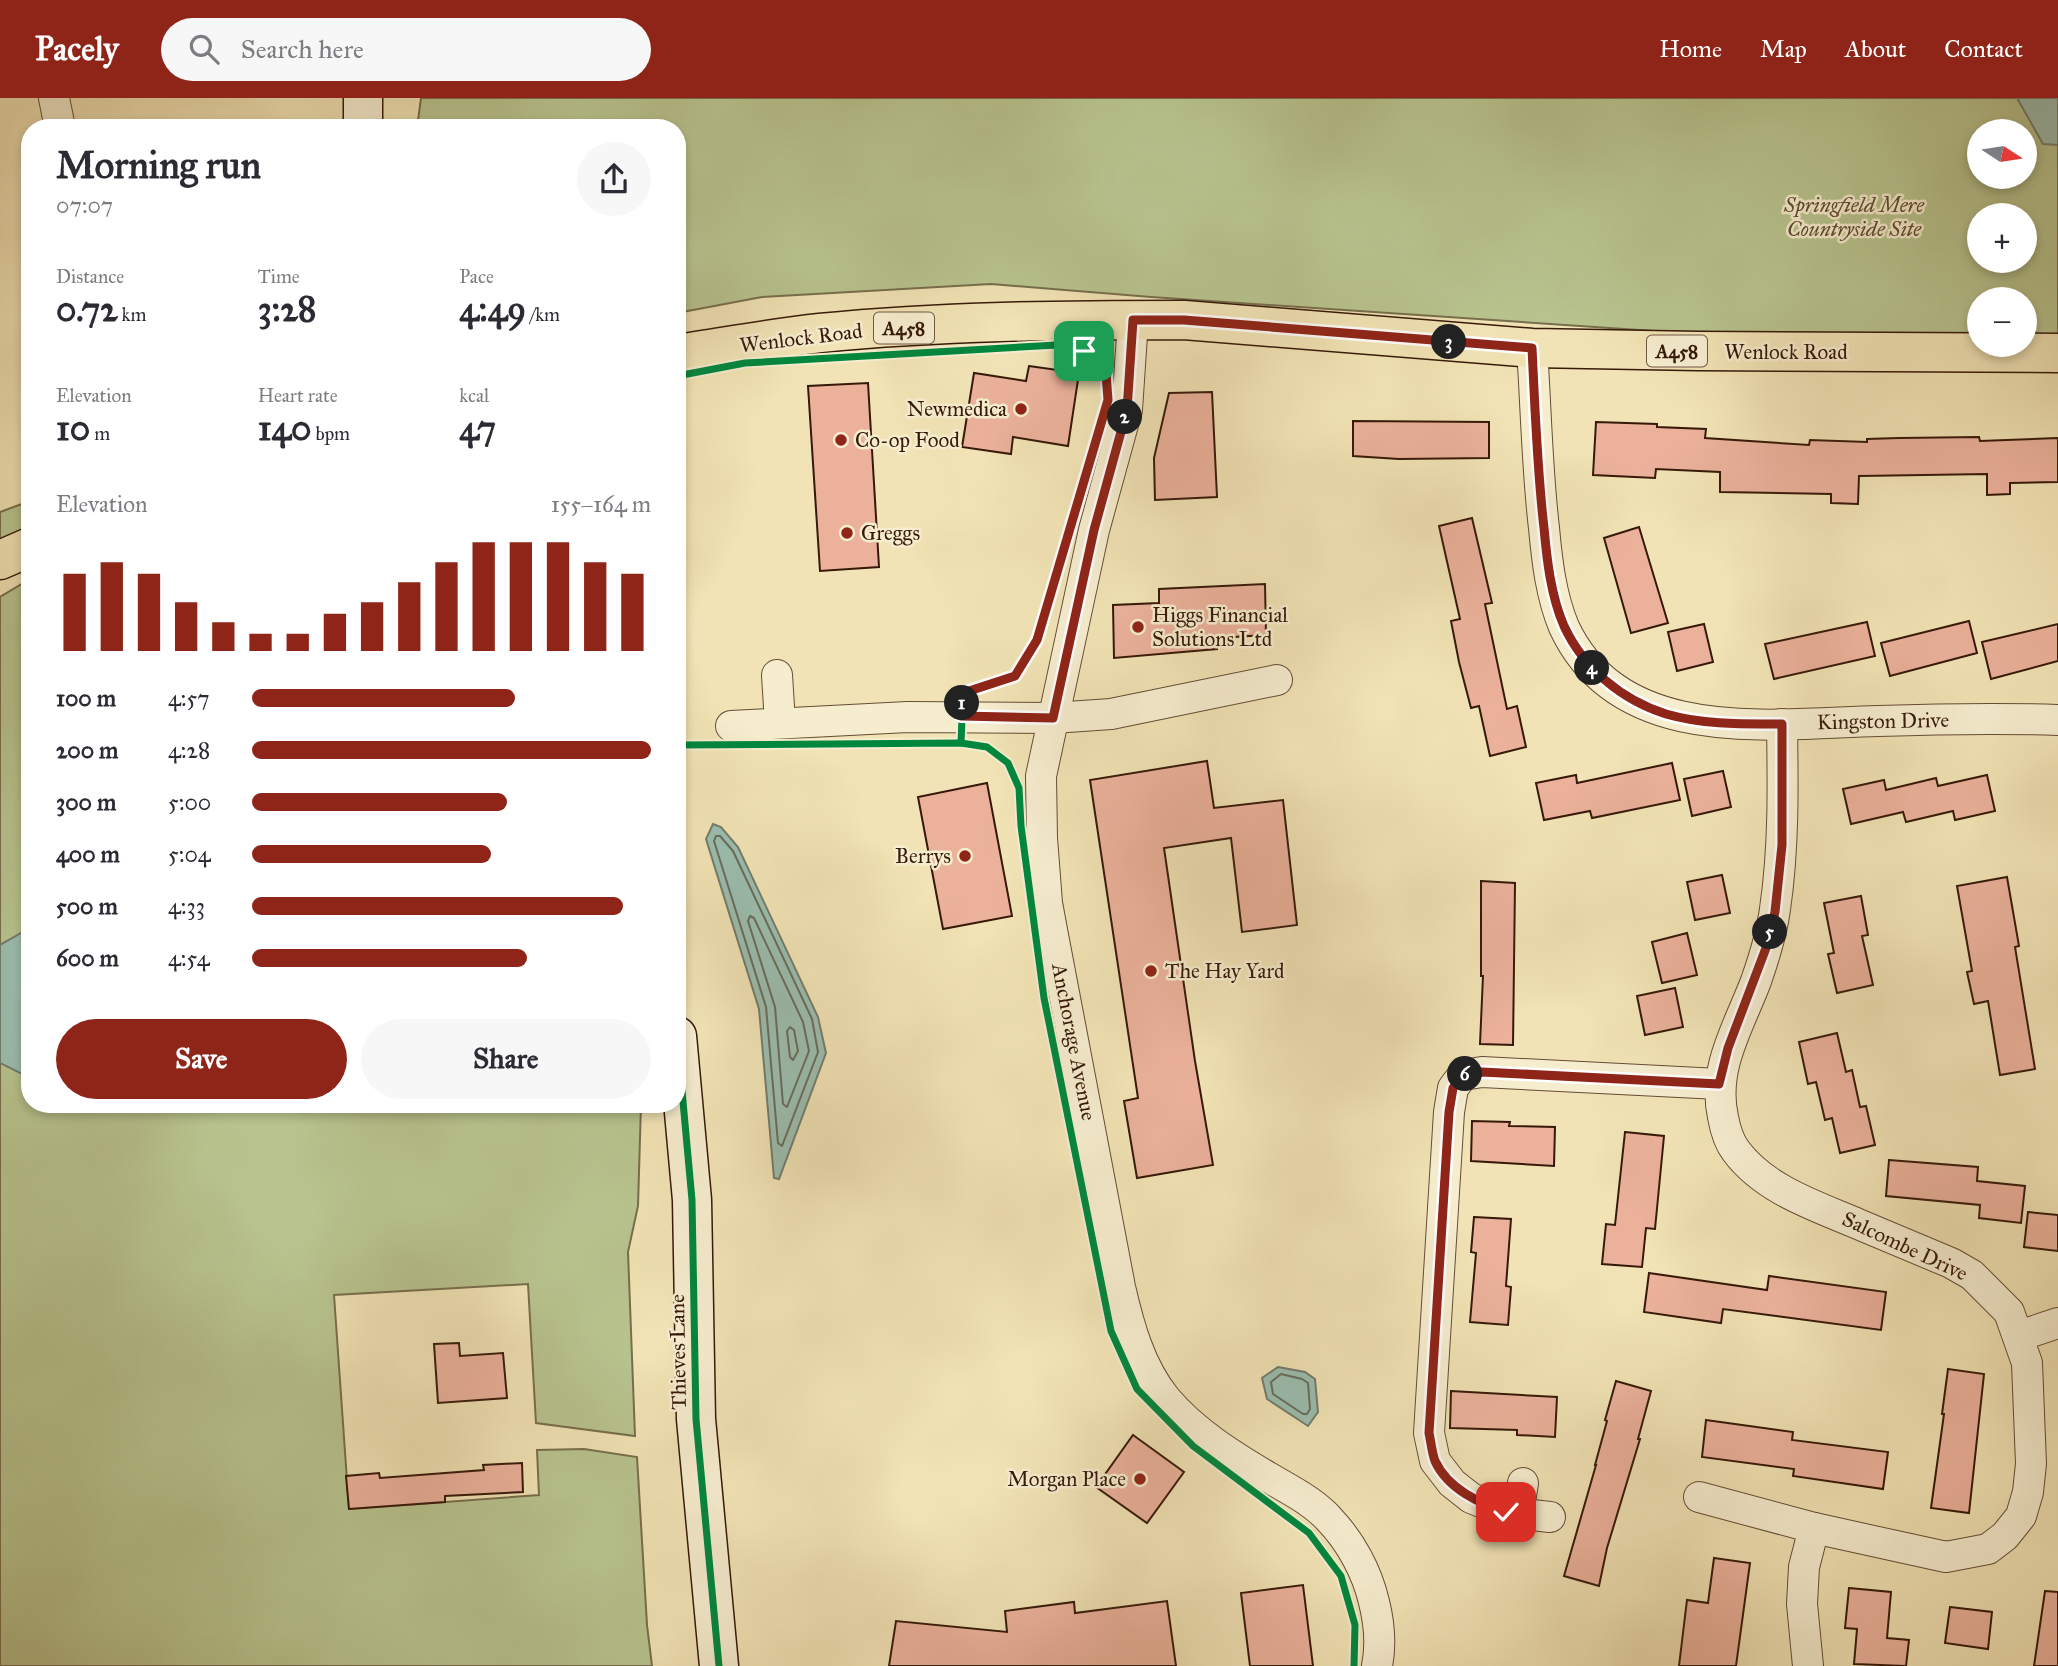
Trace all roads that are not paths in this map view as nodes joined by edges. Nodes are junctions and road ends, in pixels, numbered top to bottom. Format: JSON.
{"nodes":[{"id":1,"x":54,"y":98,"type":"edge"},
{"id":2,"x":363,"y":98,"type":"edge"},
{"id":3,"x":58,"y":119,"type":"edge"},
{"id":4,"x":363,"y":119,"type":"edge"},
{"id":5,"x":1133,"y":320,"type":"junction"},
{"id":6,"x":1532,"y":348,"type":"junction"},
{"id":7,"x":686,"y":353,"type":"edge"},
{"id":8,"x":2058,"y":353,"type":"edge"},
{"id":9,"x":21,"y":551,"type":"edge"},
{"id":10,"x":0,"y":560,"type":"edge"},
{"id":11,"x":777,"y":675,"type":"dead end"},
{"id":12,"x":1277,"y":680,"type":"dead end"},
{"id":13,"x":1053,"y":718,"type":"junction"},
{"id":14,"x":2058,"y":720,"type":"edge"},
{"id":15,"x":780,"y":723,"type":"junction"},
{"id":16,"x":1782,"y":724,"type":"junction"},
{"id":17,"x":732,"y":726,"type":"dead end"},
{"id":18,"x":1719,"y":1084,"type":"junction"},
{"id":19,"x":684,"y":1113,"type":"edge"},
{"id":20,"x":2058,"y":1323,"type":"edge"},
{"id":21,"x":2019,"y":1336,"type":"junction"},
{"id":22,"x":1523,"y":1483,"type":"dead end"},
{"id":23,"x":1699,"y":1497,"type":"dead end"},
{"id":24,"x":1518,"y":1514,"type":"junction"},
{"id":25,"x":1550,"y":1517,"type":"dead end"},
{"id":26,"x":1814,"y":1528,"type":"junction"},
{"id":27,"x":719,"y":1666,"type":"edge"},
{"id":28,"x":1377,"y":1666,"type":"edge"},
{"id":29,"x":1808,"y":1666,"type":"edge"}],
"edges":[{"from":1,"to":3,"type":"street"},
{"from":2,"to":4,"type":"main road"},
{"from":5,"to":6,"type":"main road","name":"Wenlock Road","number":"A458"},
{"from":5,"to":7,"type":"main road","name":"Wenlock Road","number":"A458"},
{"from":5,"to":13,"type":"street","name":"Anchorage Avenue"},
{"from":6,"to":8,"type":"main road","name":"Wenlock Road","number":"A458"},
{"from":6,"to":16,"type":"street","name":"Kingston Drive"},
{"from":9,"to":10,"type":"main road"},
{"from":11,"to":15,"type":"street"},
{"from":12,"to":13,"type":"street"},
{"from":13,"to":15,"type":"street"},
{"from":13,"to":28,"type":"street","name":"Anchorage Avenue"},
{"from":14,"to":16,"type":"street","name":"Kingston Drive"},
{"from":15,"to":17,"type":"street"},
{"from":16,"to":18,"type":"street","name":"Salcombe Drive"},
{"from":18,"to":21,"type":"street","name":"Salcombe Drive"},
{"from":18,"to":24,"type":"street"},
{"from":19,"to":27,"type":"main road","name":"Thieves Lane"},
{"from":20,"to":21,"type":"street"},
{"from":21,"to":26,"type":"street","name":"Salcombe Drive"},
{"from":22,"to":24,"type":"street"},
{"from":23,"to":26,"type":"street","name":"Salcombe Drive"},
{"from":24,"to":25,"type":"street"},
{"from":26,"to":29,"type":"street"}]}
